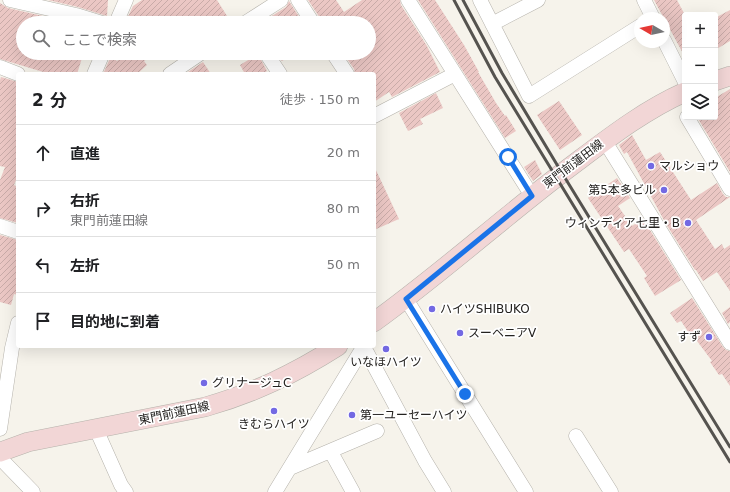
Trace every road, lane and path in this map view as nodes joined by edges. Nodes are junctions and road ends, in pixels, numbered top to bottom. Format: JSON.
{"nodes":[{"id":1,"x":10,"y":0,"type":"edge"},
{"id":2,"x":126,"y":0,"type":"edge"},
{"id":3,"x":281,"y":0,"type":"edge"},
{"id":4,"x":298,"y":0,"type":"edge"},
{"id":5,"x":408,"y":0,"type":"edge"},
{"id":6,"x":480,"y":0,"type":"edge"},
{"id":7,"x":538,"y":0,"type":"edge"},
{"id":8,"x":644,"y":0,"type":"edge"},
{"id":9,"x":649,"y":12,"type":"edge"},
{"id":10,"x":79,"y":16,"type":"edge"},
{"id":11,"x":119,"y":16,"type":"edge"},
{"id":12,"x":257,"y":16,"type":"edge"},
{"id":13,"x":308,"y":16,"type":"edge"},
{"id":14,"x":492,"y":24,"type":"junction"},
{"id":15,"x":634,"y":30,"type":"edge"},
{"id":16,"x":667,"y":48,"type":"edge"},
{"id":17,"x":100,"y":60,"type":"edge"},
{"id":18,"x":191,"y":60,"type":"edge"},
{"id":19,"x":271,"y":60,"type":"edge"},
{"id":20,"x":338,"y":60,"type":"edge"},
{"id":21,"x":0,"y":67,"type":"edge"},
{"id":22,"x":95,"y":72,"type":"edge"},
{"id":23,"x":173,"y":72,"type":"edge"},
{"id":24,"x":279,"y":72,"type":"edge"},
{"id":25,"x":346,"y":72,"type":"edge"},
{"id":26,"x":16,"y":73,"type":"edge"},
{"id":27,"x":455,"y":74,"type":"junction"},
{"id":28,"x":730,"y":76,"type":"edge"},
{"id":29,"x":718,"y":79,"type":"edge"},
{"id":30,"x":682,"y":90,"type":"edge"},
{"id":31,"x":376,"y":115,"type":"edge"},
{"id":32,"x":690,"y":120,"type":"edge"},
{"id":33,"x":604,"y":140,"type":"junction"},
{"id":34,"x":730,"y":188,"type":"edge"},
{"id":35,"x":532,"y":196,"type":"junction"},
{"id":36,"x":0,"y":226,"type":"edge"},
{"id":37,"x":16,"y":231,"type":"edge"},
{"id":38,"x":406,"y":299,"type":"junction"},
{"id":39,"x":376,"y":321,"type":"edge"},
{"id":40,"x":16,"y":331,"type":"edge"},
{"id":41,"x":729,"y":340,"type":"edge"},
{"id":42,"x":335,"y":348,"type":"edge"},
{"id":43,"x":363,"y":348,"type":"edge"},
{"id":44,"x":365,"y":348,"type":"edge"},
{"id":45,"x":0,"y":429,"type":"edge"},
{"id":46,"x":96,"y":429,"type":"junction"},
{"id":47,"x":377,"y":431,"type":"dead end"},
{"id":48,"x":576,"y":436,"type":"dead end"},
{"id":49,"x":0,"y":452,"type":"edge"},
{"id":50,"x":331,"y":452,"type":"junction"},
{"id":51,"x":0,"y":458,"type":"edge"},
{"id":52,"x":290,"y":468,"type":"junction"},
{"id":53,"x":33,"y":492,"type":"edge"},
{"id":54,"x":126,"y":492,"type":"edge"},
{"id":55,"x":276,"y":492,"type":"edge"},
{"id":56,"x":353,"y":492,"type":"edge"},
{"id":57,"x":444,"y":492,"type":"edge"},
{"id":58,"x":526,"y":492,"type":"edge"},
{"id":59,"x":611,"y":492,"type":"edge"}],
"edges":[{"from":1,"to":10,"type":"street"},
{"from":2,"to":11,"type":"street"},
{"from":3,"to":12,"type":"street"},
{"from":4,"to":13,"type":"street"},
{"from":5,"to":27,"type":"street"},
{"from":6,"to":14,"type":"street"},
{"from":7,"to":14,"type":"street"},
{"from":8,"to":9,"type":"street"},
{"from":14,"to":15,"type":"street"},
{"from":16,"to":30,"type":"street"},
{"from":17,"to":22,"type":"street"},
{"from":18,"to":23,"type":"street"},
{"from":19,"to":24,"type":"street"},
{"from":20,"to":25,"type":"street"},
{"from":21,"to":26,"type":"street"},
{"from":27,"to":31,"type":"street"},
{"from":27,"to":35,"type":"street"},
{"from":28,"to":29,"type":"main road"},
{"from":30,"to":33,"type":"main road","name":"東門前蓮田線"},
{"from":32,"to":34,"type":"street"},
{"from":33,"to":35,"type":"main road","name":"東門前蓮田線"},
{"from":33,"to":41,"type":"street"},
{"from":35,"to":38,"type":"main road","name":"東門前蓮田線"},
{"from":36,"to":37,"type":"street"},
{"from":38,"to":39,"type":"main road","name":"東門前蓮田線"},
{"from":38,"to":58,"type":"street"},
{"from":40,"to":45,"type":"street"},
{"from":42,"to":46,"type":"main road","name":"東門前蓮田線"},
{"from":43,"to":52,"type":"street"},
{"from":44,"to":57,"type":"street"},
{"from":46,"to":49,"type":"main road","name":"東門前蓮田線"},
{"from":46,"to":54,"type":"street"},
{"from":47,"to":50,"type":"street"},
{"from":48,"to":59,"type":"street"},
{"from":50,"to":52,"type":"street"},
{"from":50,"to":56,"type":"street"},
{"from":51,"to":53,"type":"street"},
{"from":52,"to":55,"type":"street"}]}
